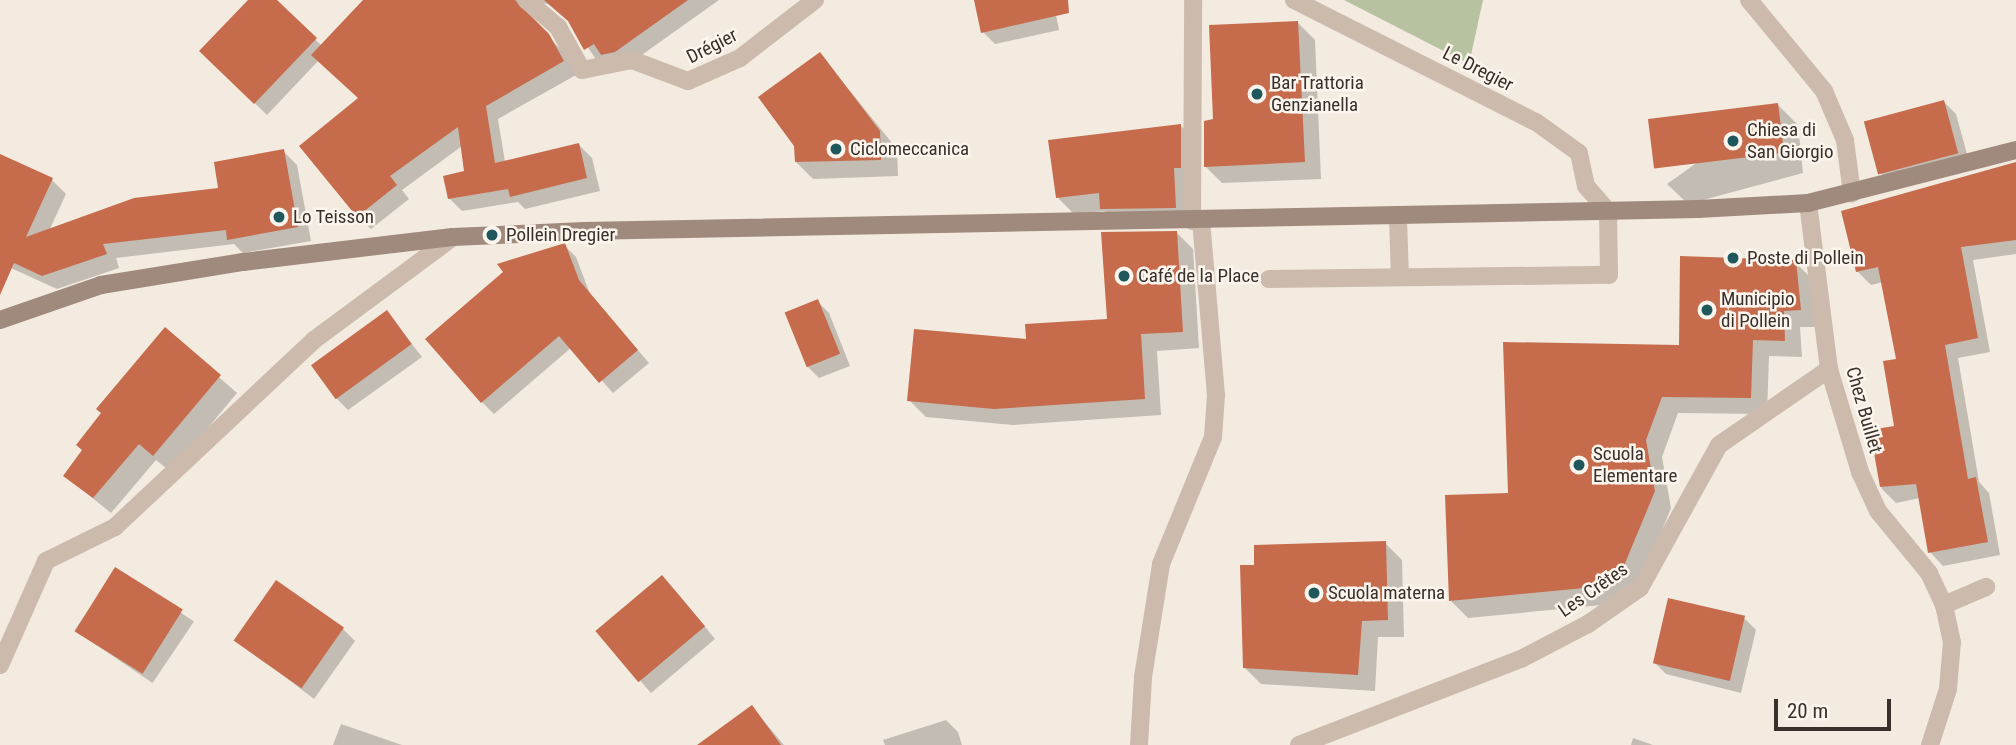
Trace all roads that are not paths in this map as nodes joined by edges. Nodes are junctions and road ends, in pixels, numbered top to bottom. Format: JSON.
{"nodes":[{"id":1,"x":526,"y":0,"type":"edge"},
{"id":2,"x":815,"y":0,"type":"edge"},
{"id":3,"x":1193,"y":0,"type":"edge"},
{"id":4,"x":1294,"y":0,"type":"edge"},
{"id":5,"x":1749,"y":0,"type":"edge"},
{"id":6,"x":2015,"y":150,"type":"edge"},
{"id":7,"x":1852,"y":194,"type":"junction"},
{"id":8,"x":1808,"y":203,"type":"junction"},
{"id":9,"x":1608,"y":211,"type":"junction"},
{"id":10,"x":1398,"y":218,"type":"junction"},
{"id":11,"x":1196,"y":221,"type":"junction"},
{"id":12,"x":453,"y":237,"type":"junction"},
{"id":13,"x":1400,"y":277,"type":"junction"},
{"id":14,"x":1269,"y":279,"type":"dead end"},
{"id":15,"x":0,"y":320,"type":"edge"},
{"id":16,"x":1829,"y":369,"type":"junction"},
{"id":17,"x":1986,"y":587,"type":"dead end"},
{"id":18,"x":1944,"y":605,"type":"junction"},
{"id":19,"x":0,"y":665,"type":"edge"},
{"id":20,"x":1139,"y":745,"type":"edge"},
{"id":21,"x":1299,"y":745,"type":"edge"},
{"id":22,"x":1930,"y":745,"type":"edge"}],
"edges":[{"from":1,"to":2,"type":"street","name":"Drégier"},
{"from":3,"to":11,"type":"street"},
{"from":4,"to":9,"type":"street","name":"Le Dregier"},
{"from":5,"to":7,"type":"street"},
{"from":6,"to":7,"type":"main road"},
{"from":7,"to":8,"type":"main road"},
{"from":8,"to":9,"type":"main road"},
{"from":8,"to":16,"type":"street","name":"Chez Buillet"},
{"from":9,"to":10,"type":"main road"},
{"from":9,"to":13,"type":"street"},
{"from":10,"to":11,"type":"main road"},
{"from":10,"to":13,"type":"street"},
{"from":11,"to":12,"type":"main road"},
{"from":11,"to":20,"type":"street"},
{"from":12,"to":15,"type":"main road"},
{"from":12,"to":19,"type":"street"},
{"from":13,"to":14,"type":"street"},
{"from":16,"to":18,"type":"street","name":"Chez Buillet"},
{"from":16,"to":21,"type":"street","name":"Les Crêtes"},
{"from":17,"to":18,"type":"street"},
{"from":18,"to":22,"type":"street","name":"Chez Buillet"}]}
